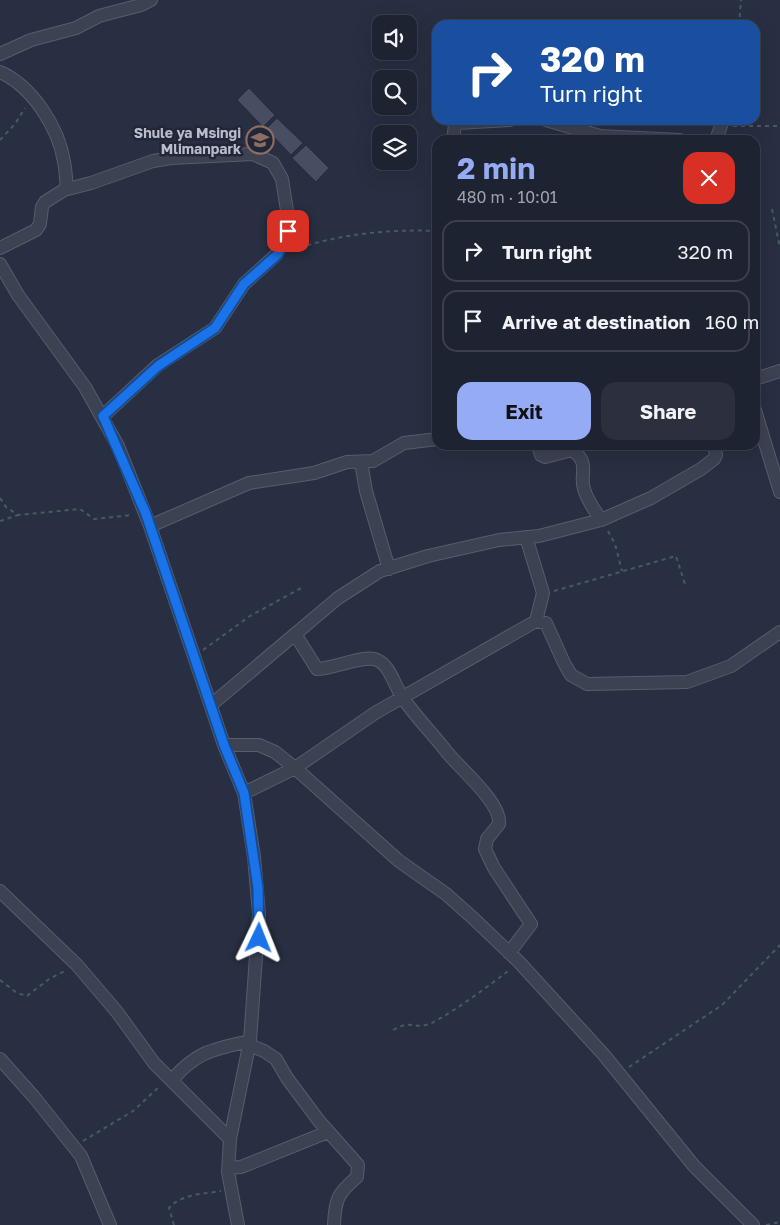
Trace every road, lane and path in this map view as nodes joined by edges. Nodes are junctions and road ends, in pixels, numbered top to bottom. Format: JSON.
{"nodes":[{"id":1,"x":741,"y":0,"type":"edge"},
{"id":2,"x":143,"y":2,"type":"edge"},
{"id":3,"x":739,"y":20,"type":"edge"},
{"id":4,"x":0,"y":54,"type":"edge"},
{"id":5,"x":0,"y":72,"type":"edge"},
{"id":6,"x":32,"y":98,"type":"junction"},
{"id":7,"x":563,"y":125,"type":"edge"},
{"id":8,"x":760,"y":125,"type":"edge"},
{"id":9,"x":780,"y":126,"type":"edge"},
{"id":10,"x":597,"y":135,"type":"edge"},
{"id":11,"x":0,"y":140,"type":"edge"},
{"id":12,"x":67,"y":189,"type":"junction"},
{"id":13,"x":772,"y":209,"type":"dead end"},
{"id":14,"x":432,"y":231,"type":"edge"},
{"id":15,"x":0,"y":248,"type":"edge"},
{"id":16,"x":780,"y":248,"type":"edge"},
{"id":17,"x":278,"y":254,"type":"junction"},
{"id":18,"x":0,"y":264,"type":"edge"},
{"id":19,"x":780,"y":371,"type":"edge"},
{"id":20,"x":760,"y":378,"type":"edge"},
{"id":21,"x":103,"y":416,"type":"junction"},
{"id":22,"x":760,"y":426,"type":"edge"},
{"id":23,"x":432,"y":440,"type":"edge"},
{"id":24,"x":540,"y":450,"type":"edge"},
{"id":25,"x":572,"y":450,"type":"edge"},
{"id":26,"x":572,"y":450,"type":"edge"},
{"id":27,"x":715,"y":450,"type":"edge"},
{"id":28,"x":361,"y":462,"type":"junction"},
{"id":29,"x":780,"y":492,"type":"edge"},
{"id":30,"x":0,"y":498,"type":"edge"},
{"id":31,"x":146,"y":514,"type":"junction"},
{"id":32,"x":18,"y":515,"type":"junction"},
{"id":33,"x":601,"y":520,"type":"junction"},
{"id":34,"x":0,"y":521,"type":"edge"},
{"id":35,"x":150,"y":526,"type":"junction"},
{"id":36,"x":526,"y":537,"type":"junction"},
{"id":37,"x":389,"y":569,"type":"junction"},
{"id":38,"x":622,"y":571,"type":"junction"},
{"id":39,"x":685,"y":584,"type":"dead end"},
{"id":40,"x":303,"y":587,"type":"dead end"},
{"id":41,"x":543,"y":593,"type":"junction"},
{"id":42,"x":536,"y":621,"type":"junction"},
{"id":43,"x":780,"y":632,"type":"edge"},
{"id":44,"x":295,"y":634,"type":"junction"},
{"id":45,"x":194,"y":657,"type":"junction"},
{"id":46,"x":403,"y":698,"type":"junction"},
{"id":47,"x":211,"y":705,"type":"junction"},
{"id":48,"x":224,"y":745,"type":"junction"},
{"id":49,"x":296,"y":768,"type":"junction"},
{"id":50,"x":244,"y":793,"type":"junction"},
{"id":51,"x":0,"y":891,"type":"edge"},
{"id":52,"x":780,"y":945,"type":"edge"},
{"id":53,"x":514,"y":958,"type":"junction"},
{"id":54,"x":77,"y":965,"type":"junction"},
{"id":55,"x":0,"y":980,"type":"edge"},
{"id":56,"x":392,"y":1030,"type":"dead end"},
{"id":57,"x":250,"y":1043,"type":"junction"},
{"id":58,"x":0,"y":1059,"type":"edge"},
{"id":59,"x":619,"y":1073,"type":"junction"},
{"id":60,"x":170,"y":1079,"type":"junction"},
{"id":61,"x":328,"y":1132,"type":"junction"},
{"id":62,"x":230,"y":1139,"type":"junction"},
{"id":63,"x":75,"y":1146,"type":"junction"},
{"id":64,"x":229,"y":1168,"type":"junction"},
{"id":65,"x":231,"y":1190,"type":"junction"},
{"id":66,"x":780,"y":1222,"type":"edge"},
{"id":67,"x":110,"y":1225,"type":"edge"},
{"id":68,"x":174,"y":1225,"type":"edge"},
{"id":69,"x":238,"y":1225,"type":"edge"},
{"id":70,"x":334,"y":1225,"type":"edge"},
{"id":71,"x":753,"y":1225,"type":"edge"},
{"id":72,"x":763,"y":1225,"type":"edge"}],
"edges":[{"from":1,"to":3,"type":"path"},
{"from":2,"to":4,"type":"street"},
{"from":5,"to":6,"type":"street"},
{"from":6,"to":11,"type":"path"},
{"from":6,"to":12,"type":"street"},
{"from":7,"to":10,"type":"street"},
{"from":8,"to":9,"type":"path"},
{"from":12,"to":15,"type":"street"},
{"from":12,"to":17,"type":"street"},
{"from":13,"to":16,"type":"path"},
{"from":14,"to":17,"type":"path"},
{"from":17,"to":21,"type":"street"},
{"from":18,"to":21,"type":"street"},
{"from":19,"to":20,"type":"street"},
{"from":21,"to":31,"type":"street"},
{"from":22,"to":29,"type":"street"},
{"from":23,"to":28,"type":"street"},
{"from":24,"to":26,"type":"street"},
{"from":25,"to":33,"type":"street"},
{"from":27,"to":33,"type":"street"},
{"from":28,"to":35,"type":"street"},
{"from":28,"to":37,"type":"street"},
{"from":30,"to":32,"type":"path"},
{"from":31,"to":32,"type":"path"},
{"from":31,"to":35,"type":"street"},
{"from":32,"to":34,"type":"path"},
{"from":33,"to":36,"type":"street"},
{"from":33,"to":38,"type":"path"},
{"from":35,"to":45,"type":"street"},
{"from":36,"to":37,"type":"street"},
{"from":36,"to":41,"type":"street"},
{"from":37,"to":44,"type":"street"},
{"from":38,"to":39,"type":"path"},
{"from":38,"to":41,"type":"path"},
{"from":40,"to":45,"type":"path"},
{"from":41,"to":42,"type":"street"},
{"from":42,"to":43,"type":"street"},
{"from":42,"to":46,"type":"street"},
{"from":44,"to":46,"type":"street"},
{"from":44,"to":47,"type":"street"},
{"from":45,"to":47,"type":"street"},
{"from":46,"to":49,"type":"street"},
{"from":46,"to":53,"type":"street"},
{"from":47,"to":48,"type":"street"},
{"from":48,"to":49,"type":"street"},
{"from":48,"to":50,"type":"street"},
{"from":49,"to":50,"type":"street"},
{"from":49,"to":53,"type":"street"},
{"from":50,"to":57,"type":"street"},
{"from":51,"to":54,"type":"street"},
{"from":52,"to":59,"type":"path"},
{"from":53,"to":56,"type":"path"},
{"from":53,"to":59,"type":"street"},
{"from":54,"to":55,"type":"path"},
{"from":54,"to":60,"type":"street"},
{"from":57,"to":60,"type":"street"},
{"from":57,"to":61,"type":"street"},
{"from":57,"to":62,"type":"street"},
{"from":58,"to":63,"type":"street"},
{"from":59,"to":71,"type":"street"},
{"from":60,"to":62,"type":"street"},
{"from":60,"to":63,"type":"path"},
{"from":61,"to":64,"type":"street"},
{"from":61,"to":70,"type":"street"},
{"from":62,"to":64,"type":"street"},
{"from":63,"to":67,"type":"street"},
{"from":64,"to":65,"type":"street"},
{"from":65,"to":68,"type":"path"},
{"from":65,"to":69,"type":"street"},
{"from":66,"to":72,"type":"path"}]}
